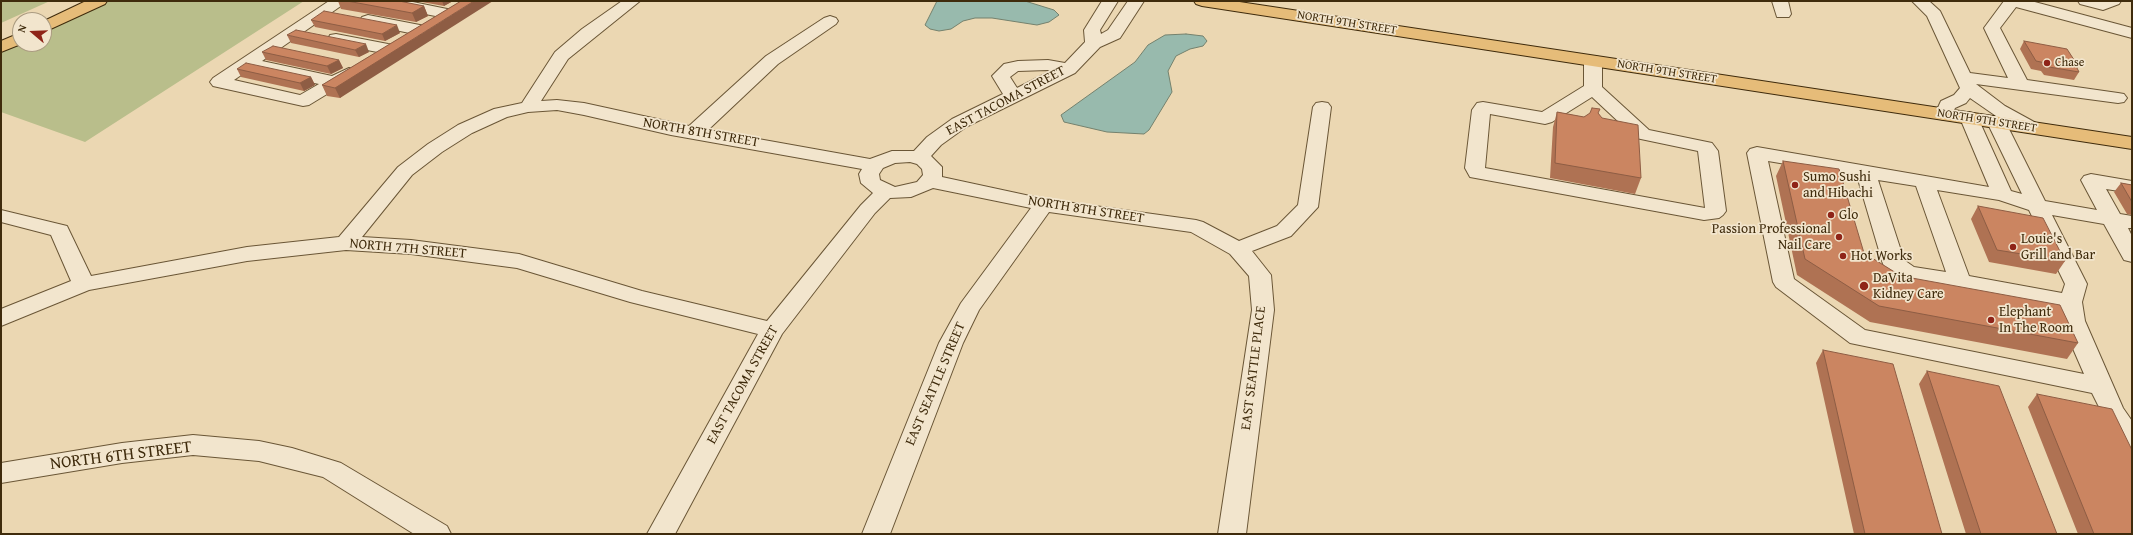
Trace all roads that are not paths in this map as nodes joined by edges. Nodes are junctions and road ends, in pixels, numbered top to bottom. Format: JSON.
{"nodes":[{"id":1,"x":71,"y":1,"type":"edge"},
{"id":2,"x":99,"y":1,"type":"edge"},
{"id":3,"x":383,"y":1,"type":"edge"},
{"id":4,"x":632,"y":1,"type":"edge"},
{"id":5,"x":1110,"y":1,"type":"edge"},
{"id":6,"x":1136,"y":1,"type":"edge"},
{"id":7,"x":1202,"y":1,"type":"edge"},
{"id":8,"x":1920,"y":1,"type":"edge"},
{"id":9,"x":2012,"y":1,"type":"edge"},
{"id":10,"x":2086,"y":1,"type":"edge"},
{"id":11,"x":2113,"y":1,"type":"edge"},
{"id":12,"x":346,"y":11,"type":"edge"},
{"id":13,"x":47,"y":12,"type":"edge"},
{"id":14,"x":2070,"y":16,"type":"junction"},
{"id":15,"x":830,"y":21,"type":"dead end"},
{"id":16,"x":52,"y":23,"type":"edge"},
{"id":17,"x":12,"y":28,"type":"edge"},
{"id":18,"x":2132,"y":28,"type":"edge"},
{"id":19,"x":296,"y":30,"type":"junction"},
{"id":20,"x":419,"y":30,"type":"junction"},
{"id":21,"x":1,"y":33,"type":"edge"},
{"id":22,"x":2132,"y":33,"type":"edge"},
{"id":23,"x":12,"y":42,"type":"edge"},
{"id":24,"x":1094,"y":44,"type":"junction"},
{"id":25,"x":273,"y":46,"type":"junction"},
{"id":26,"x":1,"y":47,"type":"edge"},
{"id":27,"x":388,"y":49,"type":"junction"},
{"id":28,"x":295,"y":50,"type":"edge"},
{"id":29,"x":340,"y":60,"type":"edge"},
{"id":30,"x":369,"y":61,"type":"edge"},
{"id":31,"x":1593,"y":61,"type":"junction"},
{"id":32,"x":248,"y":63,"type":"junction"},
{"id":33,"x":1069,"y":69,"type":"junction"},
{"id":34,"x":335,"y":82,"type":"junction"},
{"id":35,"x":1966,"y":83,"type":"junction"},
{"id":36,"x":2020,"y":85,"type":"junction"},
{"id":37,"x":1593,"y":88,"type":"junction"},
{"id":38,"x":1013,"y":96,"type":"junction"},
{"id":39,"x":2118,"y":98,"type":"dead end"},
{"id":40,"x":528,"y":107,"type":"junction"},
{"id":41,"x":1322,"y":107,"type":"dead end"},
{"id":42,"x":1944,"y":114,"type":"junction"},
{"id":43,"x":1545,"y":118,"type":"junction"},
{"id":44,"x":1969,"y":118,"type":"junction"},
{"id":45,"x":1571,"y":122,"type":"edge"},
{"id":46,"x":1996,"y":122,"type":"junction"},
{"id":47,"x":2029,"y":127,"type":"junction"},
{"id":48,"x":1612,"y":129,"type":"edge"},
{"id":49,"x":694,"y":132,"type":"junction"},
{"id":50,"x":1643,"y":134,"type":"junction"},
{"id":51,"x":2132,"y":143,"type":"edge"},
{"id":52,"x":918,"y":158,"type":"junction"},
{"id":53,"x":874,"y":166,"type":"junction"},
{"id":54,"x":1865,"y":171,"type":"junction"},
{"id":55,"x":930,"y":181,"type":"junction"},
{"id":56,"x":1924,"y":181,"type":"junction"},
{"id":57,"x":2132,"y":187,"type":"edge"},
{"id":58,"x":886,"y":191,"type":"junction"},
{"id":59,"x":2003,"y":195,"type":"junction"},
{"id":60,"x":1044,"y":205,"type":"junction"},
{"id":61,"x":2037,"y":206,"type":"junction"},
{"id":62,"x":1,"y":216,"type":"edge"},
{"id":63,"x":2111,"y":219,"type":"junction"},
{"id":64,"x":2132,"y":222,"type":"edge"},
{"id":65,"x":346,"y":243,"type":"junction"},
{"id":66,"x":1238,"y":249,"type":"junction"},
{"id":67,"x":2132,"y":255,"type":"edge"},
{"id":68,"x":1960,"y":282,"type":"junction"},
{"id":69,"x":84,"y":284,"type":"junction"},
{"id":70,"x":2071,"y":302,"type":"junction"},
{"id":71,"x":1,"y":318,"type":"edge"},
{"id":72,"x":772,"y":330,"type":"junction"},
{"id":73,"x":2100,"y":386,"type":"junction"},
{"id":74,"x":2132,"y":448,"type":"edge"},
{"id":75,"x":1,"y":473,"type":"edge"},
{"id":76,"x":437,"y":534,"type":"edge"},
{"id":77,"x":661,"y":534,"type":"edge"},
{"id":78,"x":876,"y":534,"type":"edge"},
{"id":79,"x":1232,"y":534,"type":"edge"}],
"edges":[{"from":1,"to":13,"type":"main road"},
{"from":2,"to":16,"type":"main road"},
{"from":3,"to":20,"type":"street"},
{"from":4,"to":40,"type":"street"},
{"from":5,"to":24,"type":"street"},
{"from":6,"to":24,"type":"street","name":"EAST TACOMA STREET"},
{"from":7,"to":31,"type":"main road","name":"NORTH 9TH STREET"},
{"from":8,"to":35,"type":"street"},
{"from":9,"to":14,"type":"street"},
{"from":9,"to":36,"type":"street"},
{"from":10,"to":11,"type":"street"},
{"from":12,"to":19,"type":"street"},
{"from":12,"to":20,"type":"street"},
{"from":14,"to":18,"type":"street"},
{"from":14,"to":22,"type":"street"},
{"from":15,"to":49,"type":"street"},
{"from":17,"to":21,"type":"main road"},
{"from":19,"to":25,"type":"street"},
{"from":19,"to":27,"type":"street"},
{"from":20,"to":27,"type":"street"},
{"from":23,"to":26,"type":"main road"},
{"from":24,"to":33,"type":"street","name":"EAST TACOMA STREET"},
{"from":25,"to":28,"type":"street"},
{"from":25,"to":32,"type":"street"},
{"from":27,"to":30,"type":"street"},
{"from":29,"to":34,"type":"street"},
{"from":31,"to":37,"type":"street"},
{"from":31,"to":42,"type":"main road","name":"NORTH 9TH STREET"},
{"from":32,"to":34,"type":"street"},
{"from":32,"to":34,"type":"street"},
{"from":33,"to":38,"type":"street","name":"EAST TACOMA STREET"},
{"from":33,"to":38,"type":"street"},
{"from":35,"to":36,"type":"street"},
{"from":35,"to":42,"type":"street"},
{"from":35,"to":47,"type":"street"},
{"from":36,"to":39,"type":"street"},
{"from":37,"to":43,"type":"street"},
{"from":37,"to":50,"type":"street"},
{"from":38,"to":52,"type":"street","name":"EAST TACOMA STREET"},
{"from":40,"to":49,"type":"street","name":"NORTH 8TH STREET"},
{"from":40,"to":65,"type":"street","name":"NORTH 8TH STREET"},
{"from":41,"to":66,"type":"street"},
{"from":42,"to":44,"type":"main road","name":"NORTH 9TH STREET"},
{"from":43,"to":45,"type":"street"},
{"from":43,"to":50,"type":"street"},
{"from":44,"to":46,"type":"main road","name":"NORTH 9TH STREET"},
{"from":44,"to":59,"type":"street"},
{"from":46,"to":47,"type":"main road","name":"NORTH 9TH STREET"},
{"from":46,"to":61,"type":"street"},
{"from":47,"to":51,"type":"main road","name":"NORTH 9TH STREET"},
{"from":48,"to":50,"type":"street"},
{"from":49,"to":53,"type":"street","name":"NORTH 8TH STREET"},
{"from":52,"to":53,"type":"street"},
{"from":52,"to":55,"type":"street"},
{"from":53,"to":58,"type":"street"},
{"from":54,"to":56,"type":"street"},
{"from":54,"to":68,"type":"street"},
{"from":54,"to":73,"type":"street"},
{"from":55,"to":58,"type":"street"},
{"from":55,"to":60,"type":"street","name":"NORTH 8TH STREET"},
{"from":56,"to":59,"type":"street"},
{"from":56,"to":68,"type":"street"},
{"from":57,"to":63,"type":"street"},
{"from":58,"to":72,"type":"street","name":"EAST TACOMA STREET"},
{"from":59,"to":61,"type":"street"},
{"from":60,"to":66,"type":"street","name":"NORTH 8TH STREET"},
{"from":60,"to":78,"type":"street","name":"EAST SEATTLE STREET"},
{"from":61,"to":63,"type":"street"},
{"from":61,"to":70,"type":"street"},
{"from":62,"to":69,"type":"street"},
{"from":63,"to":64,"type":"street"},
{"from":63,"to":67,"type":"street"},
{"from":65,"to":69,"type":"street","name":"NORTH 7TH STREET"},
{"from":65,"to":72,"type":"street","name":"NORTH 7TH STREET"},
{"from":66,"to":79,"type":"street","name":"EAST SEATTLE PLACE"},
{"from":68,"to":70,"type":"street"},
{"from":69,"to":71,"type":"street","name":"NORTH 7TH STREET"},
{"from":70,"to":73,"type":"street"},
{"from":72,"to":77,"type":"street","name":"EAST TACOMA STREET"},
{"from":73,"to":74,"type":"street"},
{"from":75,"to":76,"type":"street","name":"NORTH 6TH STREET"}]}
